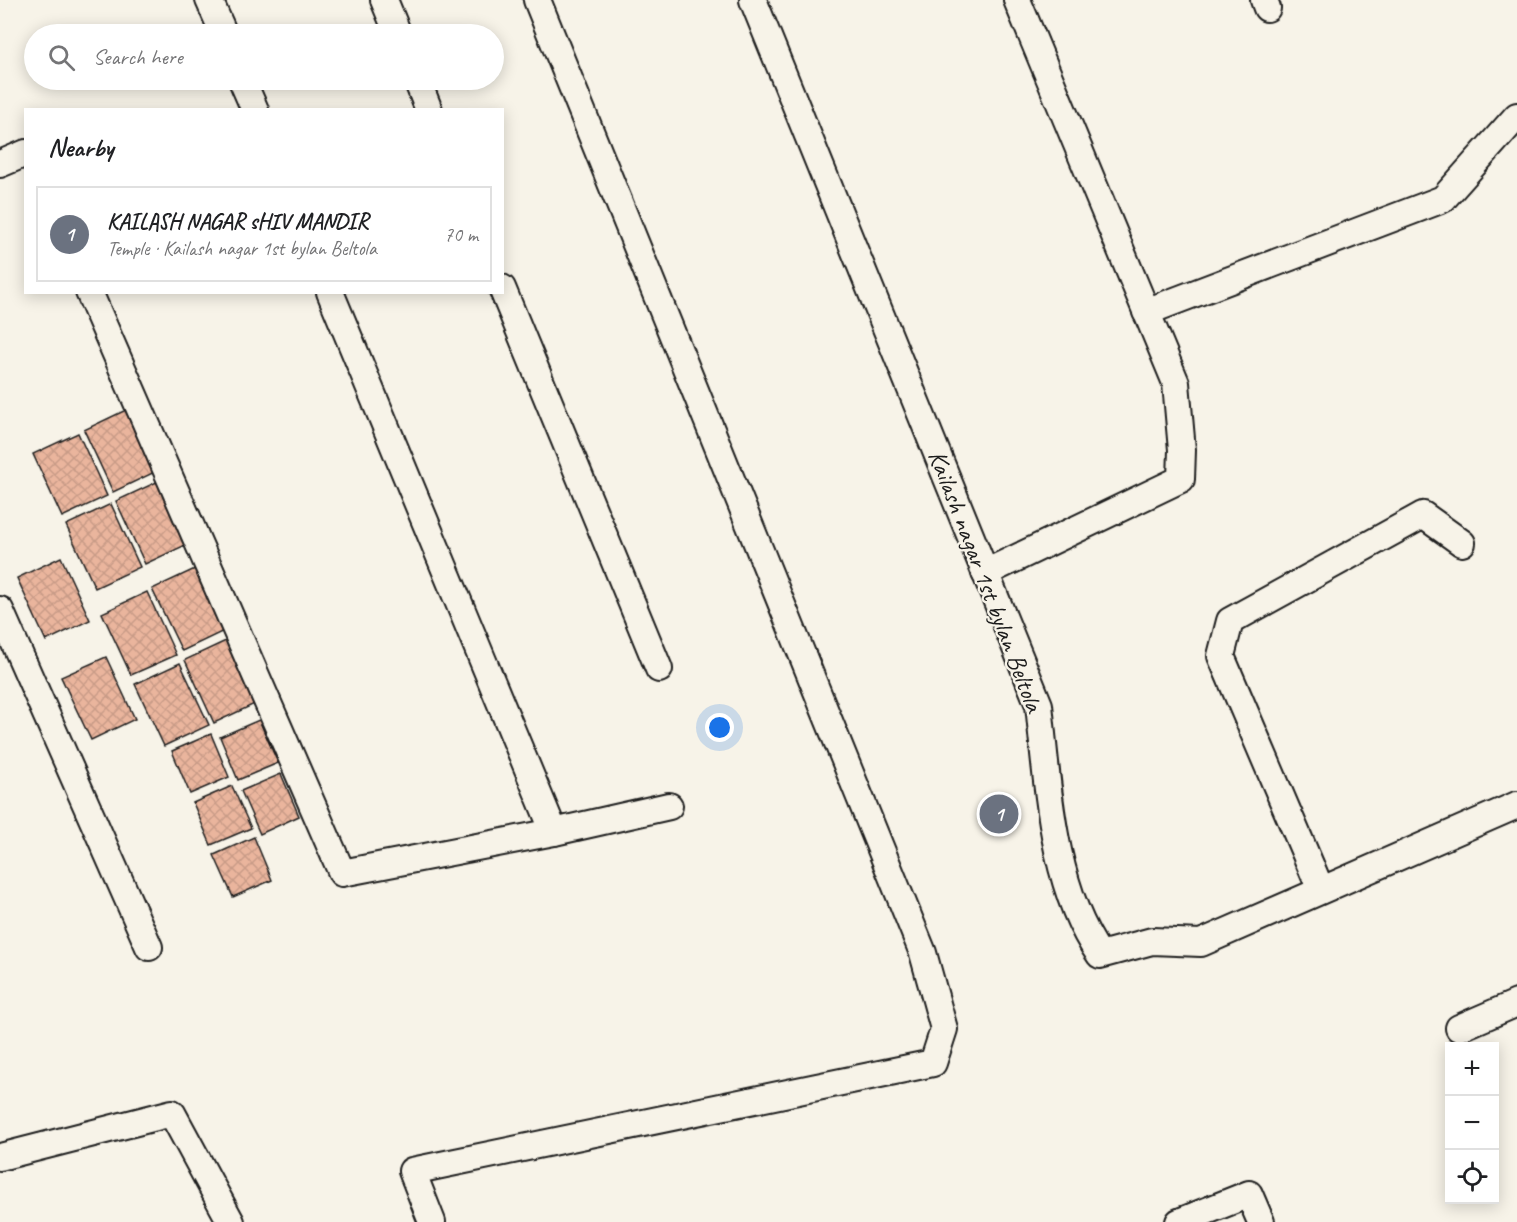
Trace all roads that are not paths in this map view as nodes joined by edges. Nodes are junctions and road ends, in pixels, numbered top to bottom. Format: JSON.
{"nodes":[{"id":1,"x":209,"y":0,"type":"edge"},
{"id":2,"x":384,"y":0,"type":"edge"},
{"id":3,"x":537,"y":0,"type":"edge"},
{"id":4,"x":753,"y":0,"type":"edge"},
{"id":5,"x":1017,"y":0,"type":"edge"},
{"id":6,"x":220,"y":24,"type":"edge"},
{"id":7,"x":394,"y":24,"type":"edge"},
{"id":8,"x":246,"y":90,"type":"edge"},
{"id":9,"x":421,"y":90,"type":"edge"},
{"id":10,"x":254,"y":108,"type":"edge"},
{"id":11,"x":428,"y":108,"type":"edge"},
{"id":12,"x":1517,"y":116,"type":"edge"},
{"id":13,"x":24,"y":154,"type":"edge"},
{"id":14,"x":0,"y":164,"type":"edge"},
{"id":15,"x":504,"y":293,"type":"edge"},
{"id":16,"x":89,"y":294,"type":"edge"},
{"id":17,"x":331,"y":294,"type":"edge"},
{"id":18,"x":1146,"y":312,"type":"junction"},
{"id":19,"x":1462,"y":543,"type":"dead end"},
{"id":20,"x":985,"y":573,"type":"junction"},
{"id":21,"x":0,"y":610,"type":"edge"},
{"id":22,"x":659,"y":669,"type":"dead end"},
{"id":23,"x":1517,"y":805,"type":"edge"},
{"id":24,"x":669,"y":806,"type":"dead end"},
{"id":25,"x":554,"y":832,"type":"junction"},
{"id":26,"x":1321,"y":890,"type":"junction"},
{"id":27,"x":149,"y":947,"type":"dead end"},
{"id":28,"x":1517,"y":1004,"type":"edge"},
{"id":29,"x":1459,"y":1028,"type":"dead end"},
{"id":30,"x":0,"y":1157,"type":"edge"},
{"id":31,"x":231,"y":1222,"type":"edge"},
{"id":32,"x":432,"y":1222,"type":"edge"},
{"id":33,"x":1179,"y":1222,"type":"edge"},
{"id":34,"x":1261,"y":1222,"type":"edge"}],
"edges":[{"from":1,"to":6,"type":"street"},
{"from":2,"to":7,"type":"street"},
{"from":3,"to":32,"type":"street"},
{"from":4,"to":20,"type":"street","name":"Kailash nagar 1st bylan Beltola"},
{"from":5,"to":18,"type":"street"},
{"from":8,"to":10,"type":"street"},
{"from":9,"to":11,"type":"street"},
{"from":12,"to":18,"type":"street"},
{"from":13,"to":14,"type":"street"},
{"from":15,"to":22,"type":"street"},
{"from":16,"to":25,"type":"street"},
{"from":17,"to":25,"type":"street"},
{"from":18,"to":20,"type":"street"},
{"from":19,"to":26,"type":"street"},
{"from":20,"to":26,"type":"street","name":"Kailash nagar 1st bylan Beltola"},
{"from":21,"to":27,"type":"street"},
{"from":23,"to":26,"type":"street","name":"Kailash nagar 1st bylan Beltola"},
{"from":24,"to":25,"type":"street"},
{"from":28,"to":29,"type":"street"},
{"from":30,"to":31,"type":"street"},
{"from":33,"to":34,"type":"street"}]}
